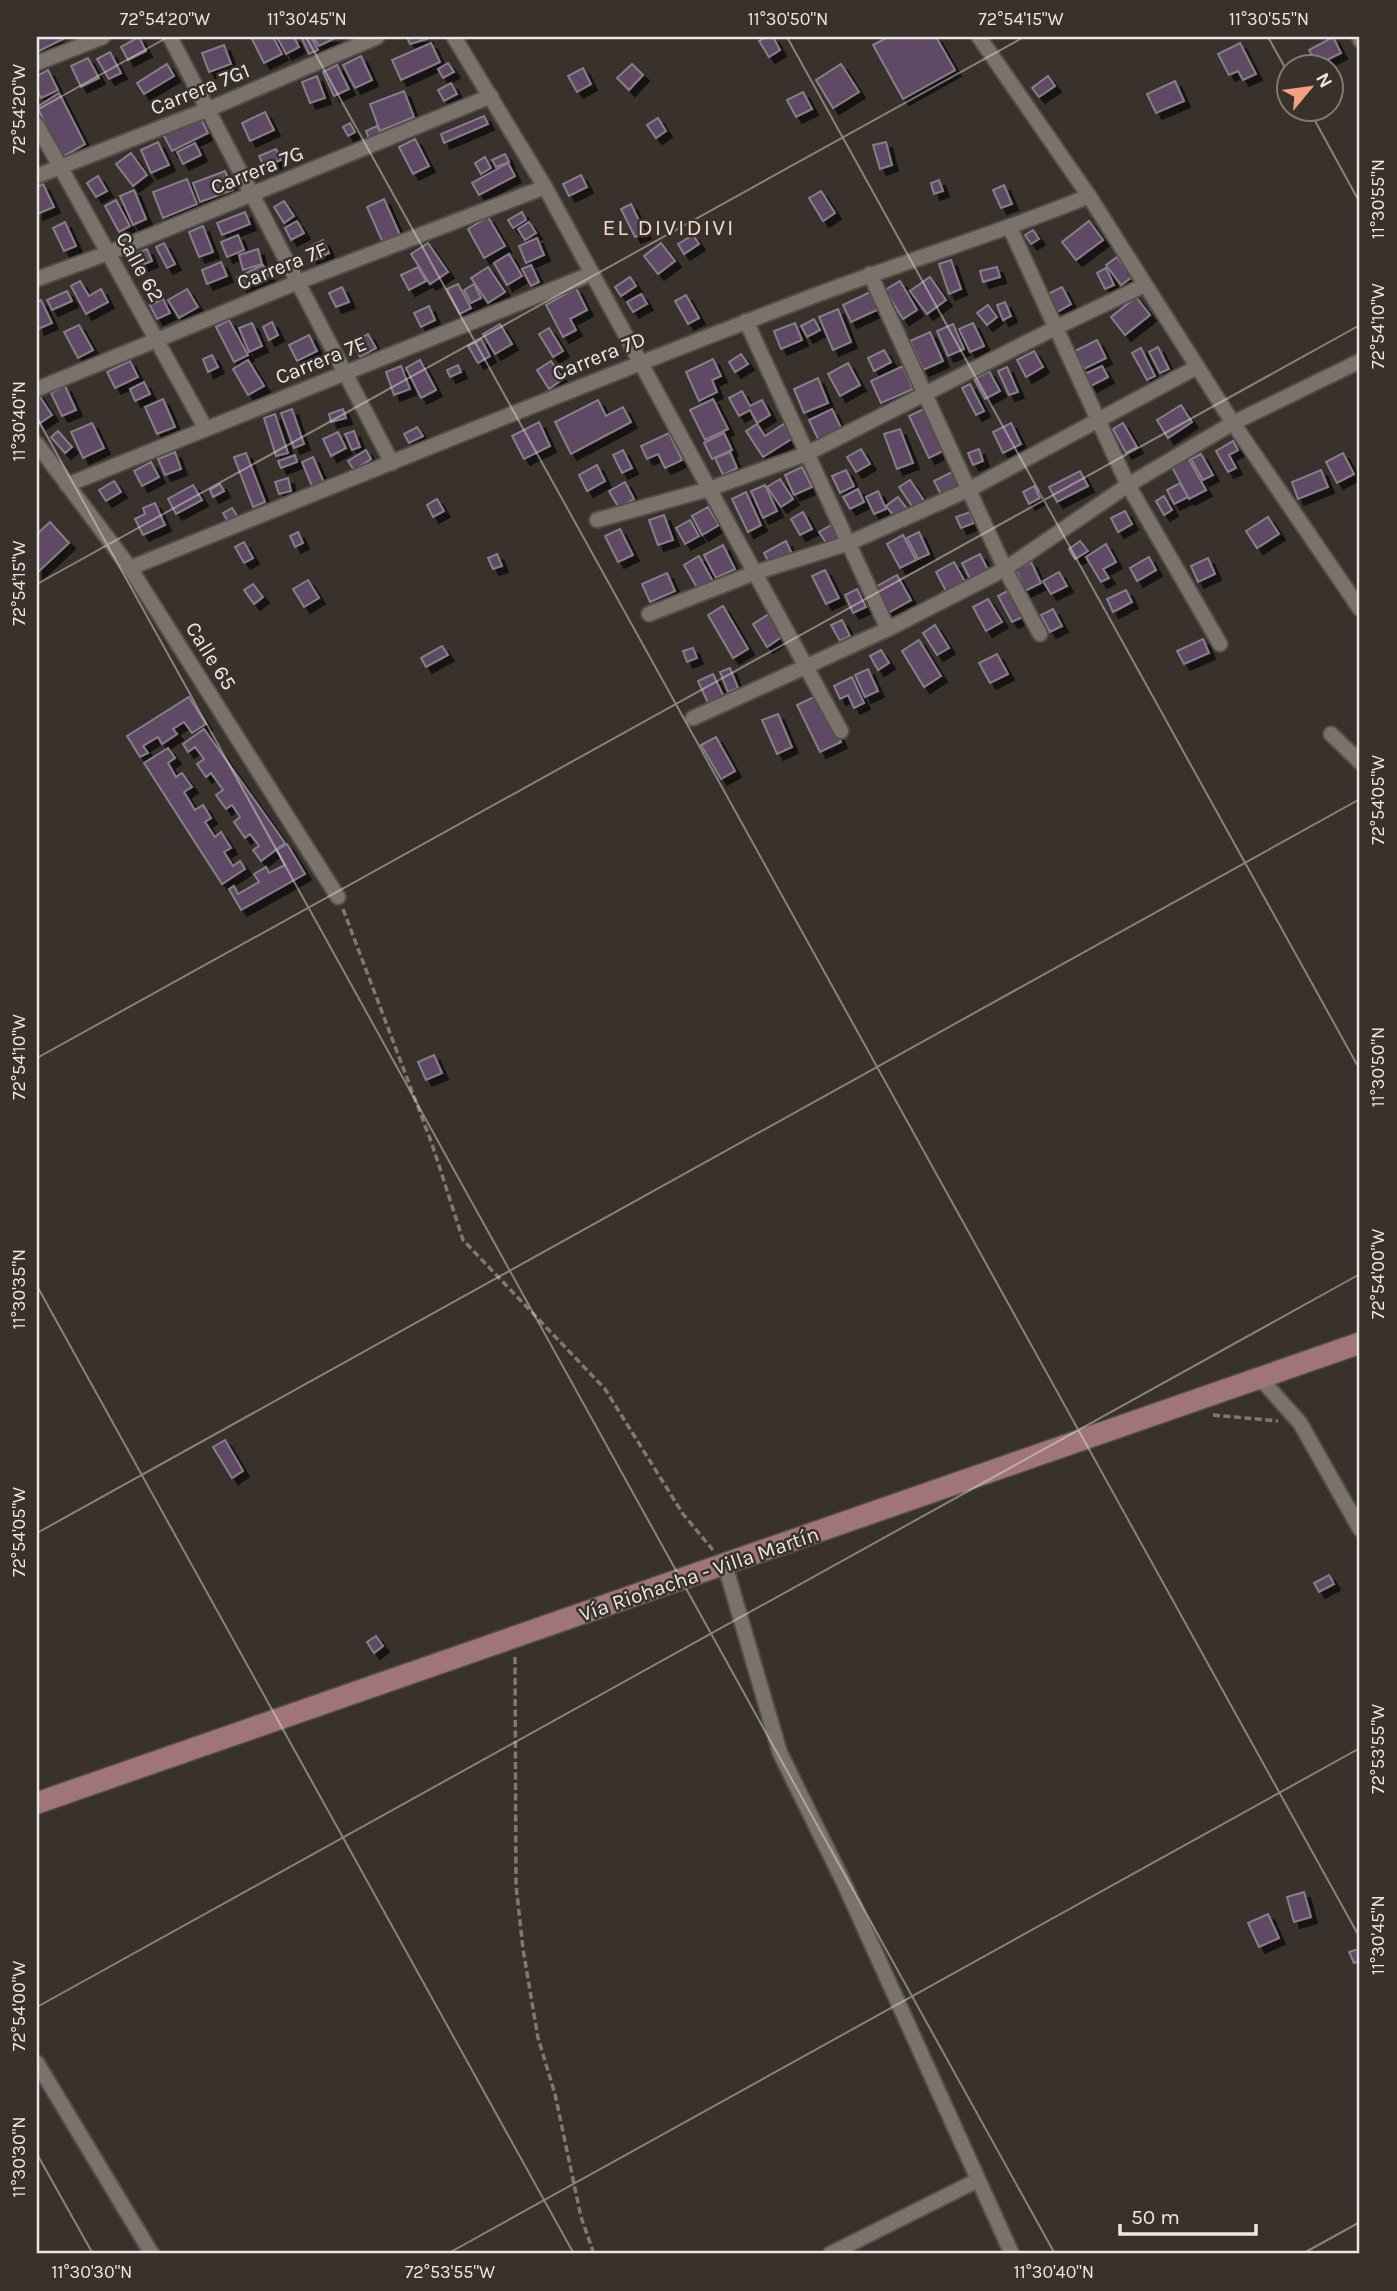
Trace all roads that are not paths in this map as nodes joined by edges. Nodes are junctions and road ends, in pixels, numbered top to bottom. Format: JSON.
{"nodes":[{"id":1,"x":103,"y":37,"type":"edge"},
{"id":2,"x":170,"y":37,"type":"edge"},
{"id":3,"x":376,"y":37,"type":"edge"},
{"id":4,"x":454,"y":37,"type":"edge"},
{"id":5,"x":978,"y":37,"type":"edge"},
{"id":6,"x":37,"y":63,"type":"edge"},
{"id":7,"x":491,"y":96,"type":"junction"},
{"id":8,"x":209,"y":109,"type":"junction"},
{"id":9,"x":37,"y":125,"type":"edge"},
{"id":10,"x":60,"y":168,"type":"junction"},
{"id":11,"x":37,"y":176,"type":"edge"},
{"id":12,"x":545,"y":187,"type":"junction"},
{"id":13,"x":253,"y":194,"type":"junction"},
{"id":14,"x":1089,"y":197,"type":"junction"},
{"id":15,"x":1010,"y":228,"type":"junction"},
{"id":16,"x":108,"y":253,"type":"junction"},
{"id":17,"x":591,"y":274,"type":"junction"},
{"id":18,"x":870,"y":274,"type":"junction"},
{"id":19,"x":37,"y":279,"type":"edge"},
{"id":20,"x":298,"y":282,"type":"junction"},
{"id":21,"x":1145,"y":285,"type":"junction"},
{"id":22,"x":746,"y":321,"type":"junction"},
{"id":23,"x":1055,"y":327,"type":"junction"},
{"id":24,"x":156,"y":339,"type":"junction"},
{"id":25,"x":1360,"y":361,"type":"edge"},
{"id":26,"x":639,"y":362,"type":"junction"},
{"id":27,"x":1197,"y":367,"type":"junction"},
{"id":28,"x":345,"y":373,"type":"junction"},
{"id":29,"x":37,"y":389,"type":"edge"},
{"id":30,"x":926,"y":393,"type":"junction"},
{"id":31,"x":1098,"y":420,"type":"junction"},
{"id":32,"x":1233,"y":424,"type":"junction"},
{"id":33,"x":206,"y":429,"type":"junction"},
{"id":34,"x":37,"y":444,"type":"edge"},
{"id":35,"x":806,"y":454,"type":"junction"},
{"id":36,"x":392,"y":463,"type":"junction"},
{"id":37,"x":67,"y":485,"type":"junction"},
{"id":38,"x":1128,"y":485,"type":"junction"},
{"id":39,"x":709,"y":489,"type":"junction"},
{"id":40,"x":970,"y":489,"type":"junction"},
{"id":41,"x":597,"y":520,"type":"dead end"},
{"id":42,"x":849,"y":543,"type":"junction"},
{"id":43,"x":130,"y":568,"type":"junction"},
{"id":44,"x":1005,"y":569,"type":"junction"},
{"id":45,"x":754,"y":573,"type":"junction"},
{"id":46,"x":1360,"y":609,"type":"edge"},
{"id":47,"x":649,"y":614,"type":"dead end"},
{"id":48,"x":888,"y":629,"type":"junction"},
{"id":49,"x":1040,"y":634,"type":"dead end"},
{"id":50,"x":1220,"y":644,"type":"dead end"},
{"id":51,"x":805,"y":666,"type":"junction"},
{"id":52,"x":693,"y":718,"type":"dead end"},
{"id":53,"x":841,"y":731,"type":"dead end"},
{"id":54,"x":1331,"y":734,"type":"dead end"},
{"id":55,"x":1360,"y":762,"type":"edge"},
{"id":56,"x":338,"y":897,"type":"road end"},
{"id":57,"x":1360,"y":1343,"type":"edge"},
{"id":58,"x":1260,"y":1378,"type":"junction"},
{"id":59,"x":1360,"y":1529,"type":"edge"},
{"id":60,"x":725,"y":1565,"type":"junction"},
{"id":61,"x":37,"y":1803,"type":"edge"},
{"id":62,"x":37,"y":2063,"type":"edge"},
{"id":63,"x":978,"y":2180,"type":"junction"},
{"id":64,"x":152,"y":2254,"type":"edge"},
{"id":65,"x":830,"y":2254,"type":"edge"},
{"id":66,"x":1012,"y":2254,"type":"edge"}],
"edges":[{"from":1,"to":6,"type":"street"},
{"from":2,"to":8,"type":"street"},
{"from":3,"to":8,"type":"street","name":"Carrera 7G1"},
{"from":4,"to":7,"type":"street"},
{"from":5,"to":14,"type":"street"},
{"from":7,"to":12,"type":"street"},
{"from":7,"to":13,"type":"street","name":"Carrera 7G"},
{"from":8,"to":10,"type":"street","name":"Carrera 7G1"},
{"from":8,"to":13,"type":"street"},
{"from":9,"to":10,"type":"street","name":"Calle 62"},
{"from":10,"to":11,"type":"street","name":"Carrera 7G1"},
{"from":10,"to":16,"type":"street","name":"Calle 62"},
{"from":12,"to":17,"type":"street"},
{"from":12,"to":20,"type":"street","name":"Carrera 7F"},
{"from":13,"to":16,"type":"street","name":"Carrera 7G"},
{"from":13,"to":20,"type":"street"},
{"from":14,"to":15,"type":"street","name":"Carrera 7D"},
{"from":14,"to":21,"type":"street"},
{"from":15,"to":18,"type":"street","name":"Carrera 7D"},
{"from":15,"to":23,"type":"street"},
{"from":16,"to":19,"type":"street","name":"Carrera 7G"},
{"from":16,"to":24,"type":"street","name":"Calle 62"},
{"from":17,"to":26,"type":"street"},
{"from":17,"to":28,"type":"street","name":"Carrera 7E"},
{"from":18,"to":22,"type":"street","name":"Carrera 7D"},
{"from":18,"to":30,"type":"street"},
{"from":20,"to":24,"type":"street","name":"Carrera 7F"},
{"from":20,"to":28,"type":"street"},
{"from":21,"to":23,"type":"street"},
{"from":21,"to":27,"type":"street"},
{"from":22,"to":26,"type":"street","name":"Carrera 7D"},
{"from":22,"to":35,"type":"street"},
{"from":23,"to":30,"type":"street"},
{"from":23,"to":31,"type":"street"},
{"from":24,"to":29,"type":"street","name":"Carrera 7F"},
{"from":24,"to":33,"type":"street","name":"Calle 62"},
{"from":25,"to":32,"type":"street"},
{"from":26,"to":36,"type":"street","name":"Carrera 7D"},
{"from":26,"to":39,"type":"street"},
{"from":27,"to":31,"type":"street"},
{"from":27,"to":32,"type":"street"},
{"from":28,"to":33,"type":"street","name":"Carrera 7E"},
{"from":28,"to":36,"type":"street"},
{"from":30,"to":35,"type":"street"},
{"from":30,"to":40,"type":"street"},
{"from":31,"to":38,"type":"street"},
{"from":31,"to":40,"type":"street"},
{"from":32,"to":38,"type":"street"},
{"from":32,"to":46,"type":"street"},
{"from":33,"to":37,"type":"street","name":"Carrera 7E"},
{"from":34,"to":37,"type":"street","name":"Calle 65"},
{"from":35,"to":39,"type":"street"},
{"from":35,"to":42,"type":"street"},
{"from":36,"to":43,"type":"street","name":"Carrera 7D"},
{"from":37,"to":43,"type":"street","name":"Calle 65"},
{"from":38,"to":44,"type":"street"},
{"from":38,"to":50,"type":"street"},
{"from":39,"to":41,"type":"street"},
{"from":39,"to":45,"type":"street"},
{"from":40,"to":42,"type":"street"},
{"from":40,"to":44,"type":"street"},
{"from":42,"to":45,"type":"street"},
{"from":42,"to":48,"type":"street"},
{"from":43,"to":56,"type":"street","name":"Calle 65"},
{"from":44,"to":48,"type":"street"},
{"from":44,"to":49,"type":"street"},
{"from":45,"to":47,"type":"street"},
{"from":45,"to":51,"type":"street"},
{"from":48,"to":51,"type":"street"},
{"from":51,"to":52,"type":"street"},
{"from":51,"to":53,"type":"street"},
{"from":54,"to":55,"type":"street"},
{"from":57,"to":58,"type":"main road","name":"Vía Riohacha - Villa Martín"},
{"from":58,"to":59,"type":"street"},
{"from":58,"to":60,"type":"main road","name":"Vía Riohacha - Villa Martín"},
{"from":60,"to":61,"type":"main road","name":"Vía Riohacha - Villa Martín"},
{"from":60,"to":63,"type":"street"},
{"from":62,"to":64,"type":"street"},
{"from":63,"to":65,"type":"street"},
{"from":63,"to":66,"type":"street"}]}
